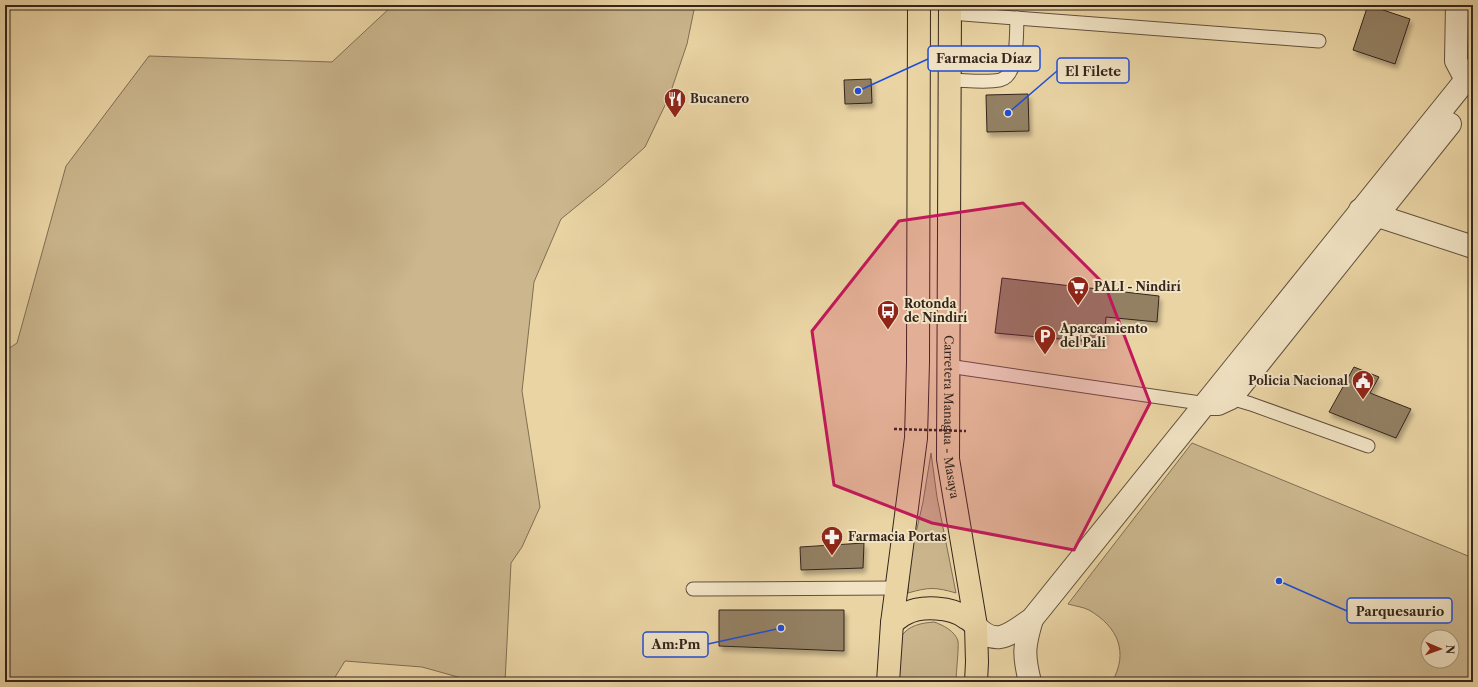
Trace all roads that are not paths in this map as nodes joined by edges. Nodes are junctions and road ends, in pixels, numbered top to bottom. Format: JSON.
{"nodes":[{"id":1,"x":919,"y":5,"type":"edge"},
{"id":2,"x":1457,"y":5,"type":"edge"},
{"id":3,"x":950,"y":9,"type":"edge"},
{"id":4,"x":1018,"y":18,"type":"junction"},
{"id":5,"x":1319,"y":41,"type":"dead end"},
{"id":6,"x":949,"y":80,"type":"junction"},
{"id":7,"x":1471,"y":83,"type":"edge"},
{"id":8,"x":1368,"y":213,"type":"junction"},
{"id":9,"x":1473,"y":247,"type":"edge"},
{"id":10,"x":948,"y":366,"type":"junction"},
{"id":11,"x":1231,"y":398,"type":"junction"},
{"id":12,"x":1206,"y":404,"type":"junction"},
{"id":13,"x":1368,"y":446,"type":"dead end"},
{"id":14,"x":896,"y":588,"type":"junction"},
{"id":15,"x":693,"y":589,"type":"dead end"},
{"id":16,"x":1032,"y":619,"type":"junction"},
{"id":17,"x":892,"y":623,"type":"junction"},
{"id":18,"x":976,"y":626,"type":"junction"},
{"id":19,"x":888,"y":682,"type":"edge"},
{"id":20,"x":976,"y":682,"type":"edge"},
{"id":21,"x":1030,"y":682,"type":"edge"}],
"edges":[{"from":1,"to":14,"type":"highway"},
{"from":2,"to":7,"type":"street"},
{"from":3,"to":4,"type":"lane"},
{"from":3,"to":6,"type":"highway","name":"Carretera Managua - Masaya"},
{"from":4,"to":5,"type":"lane"},
{"from":4,"to":6,"type":"lane"},
{"from":6,"to":10,"type":"highway","name":"Carretera Managua - Masaya"},
{"from":7,"to":8,"type":"street"},
{"from":8,"to":9,"type":"street"},
{"from":8,"to":11,"type":"street"},
{"from":8,"to":12,"type":"street"},
{"from":10,"to":12,"type":"lane"},
{"from":10,"to":18,"type":"highway","name":"Carretera Managua - Masaya"},
{"from":11,"to":12,"type":"street"},
{"from":11,"to":13,"type":"lane"},
{"from":12,"to":16,"type":"street"},
{"from":14,"to":15,"type":"lane"},
{"from":14,"to":17,"type":"highway"},
{"from":16,"to":18,"type":"street"},
{"from":16,"to":21,"type":"street"},
{"from":17,"to":18,"type":"highway"},
{"from":17,"to":19,"type":"highway"},
{"from":18,"to":20,"type":"highway","name":"Carretera Managua - Masaya"}]}
